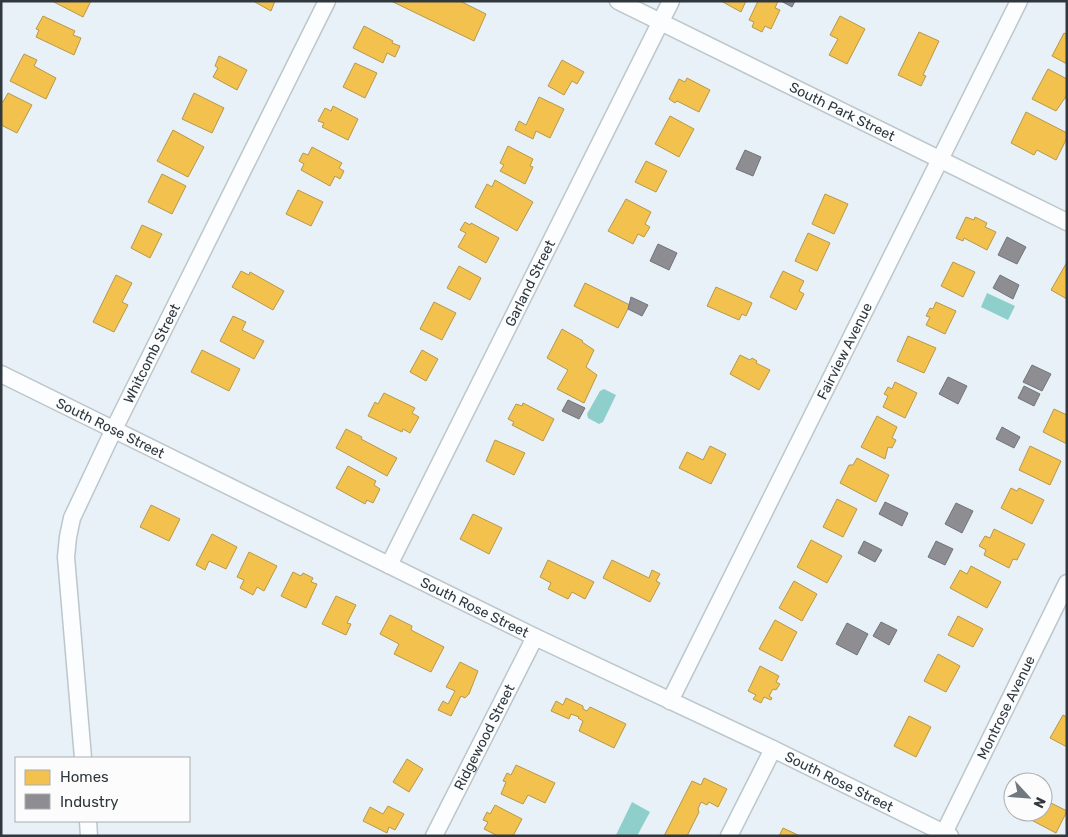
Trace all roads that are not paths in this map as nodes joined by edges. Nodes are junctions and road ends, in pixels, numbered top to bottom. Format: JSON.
{"nodes":[{"id":1,"x":327,"y":1,"type":"edge"},
{"id":2,"x":618,"y":1,"type":"edge"},
{"id":3,"x":671,"y":1,"type":"edge"},
{"id":4,"x":1019,"y":1,"type":"edge"},
{"id":5,"x":661,"y":21,"type":"junction"},
{"id":6,"x":940,"y":159,"type":"junction"},
{"id":7,"x":1067,"y":222,"type":"edge"},
{"id":8,"x":1,"y":374,"type":"edge"},
{"id":9,"x":114,"y":430,"type":"junction"},
{"id":10,"x":389,"y":565,"type":"junction"},
{"id":11,"x":1067,"y":582,"type":"edge"},
{"id":12,"x":535,"y":637,"type":"junction"},
{"id":13,"x":670,"y":701,"type":"junction"},
{"id":14,"x":773,"y":749,"type":"junction"},
{"id":15,"x":83,"y":757,"type":"edge"},
{"id":16,"x":88,"y":822,"type":"edge"},
{"id":17,"x":947,"y":834,"type":"edge"},
{"id":18,"x":89,"y":836,"type":"edge"},
{"id":19,"x":434,"y":836,"type":"edge"},
{"id":20,"x":729,"y":836,"type":"edge"}],
"edges":[{"from":1,"to":9,"type":"street","name":"Whitcomb Street"},
{"from":2,"to":5,"type":"street","name":"South Park Street"},
{"from":3,"to":5,"type":"street","name":"Garland Street"},
{"from":4,"to":6,"type":"street","name":"Fairview Avenue"},
{"from":5,"to":6,"type":"street","name":"South Park Street"},
{"from":5,"to":10,"type":"street","name":"Garland Street"},
{"from":6,"to":7,"type":"street","name":"South Park Street"},
{"from":6,"to":13,"type":"street","name":"Fairview Avenue"},
{"from":8,"to":9,"type":"street","name":"South Rose Street"},
{"from":9,"to":10,"type":"street","name":"South Rose Street"},
{"from":9,"to":15,"type":"street","name":"Whitcomb Street"},
{"from":10,"to":12,"type":"street","name":"South Rose Street"},
{"from":11,"to":17,"type":"street","name":"Montrose Avenue"},
{"from":12,"to":13,"type":"street","name":"South Rose Street"},
{"from":12,"to":19,"type":"street","name":"Ridgewood Street"},
{"from":13,"to":14,"type":"street","name":"South Rose Street"},
{"from":14,"to":17,"type":"street","name":"South Rose Street"},
{"from":14,"to":20,"type":"street"},
{"from":16,"to":18,"type":"street"}]}
